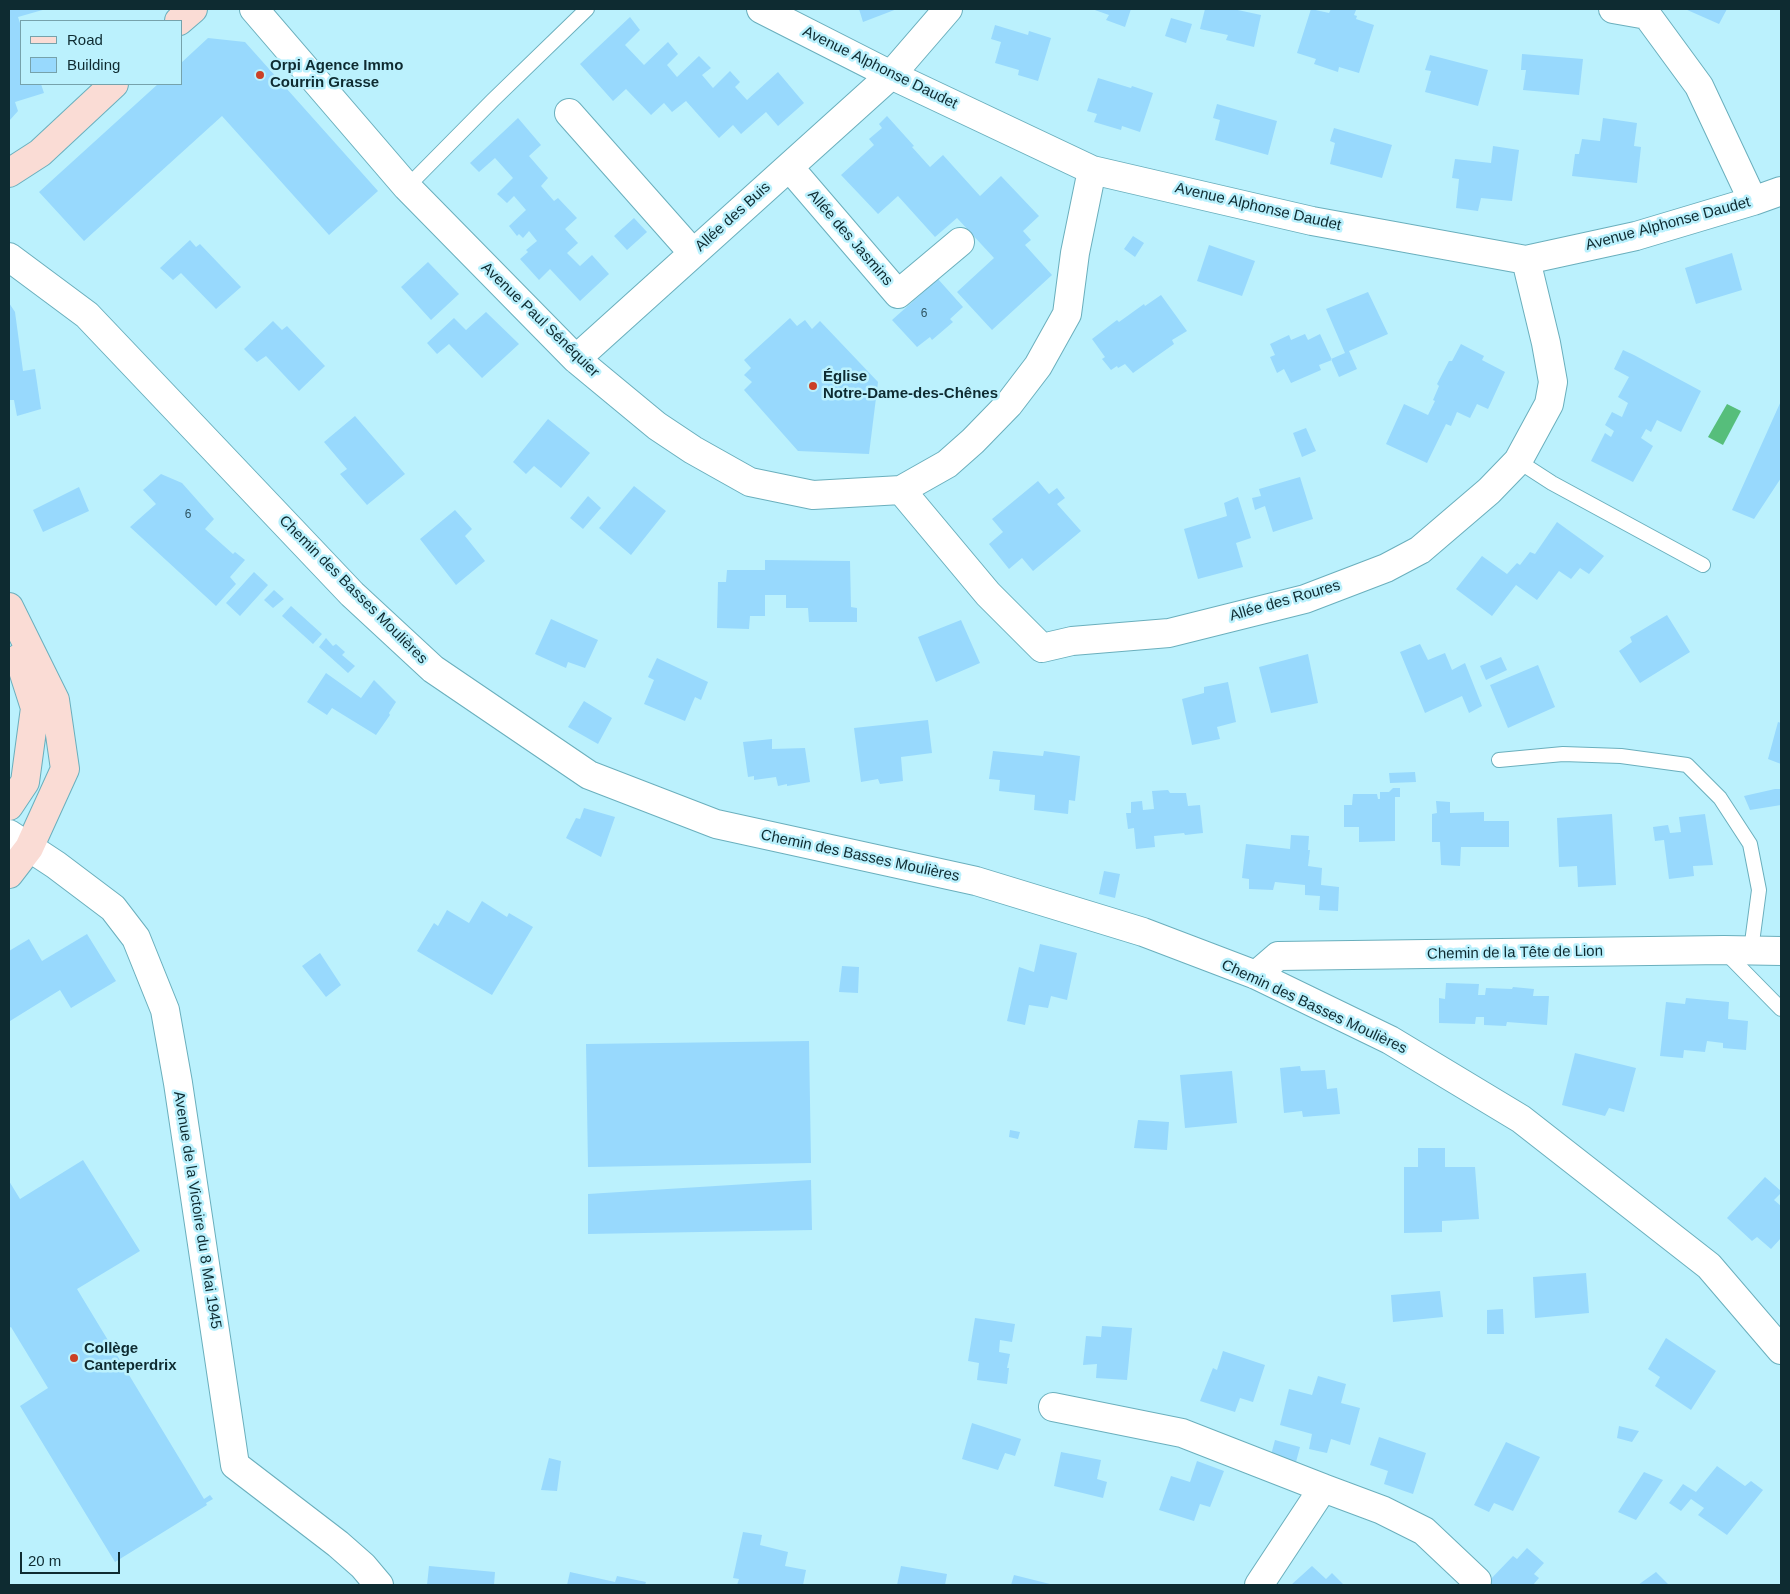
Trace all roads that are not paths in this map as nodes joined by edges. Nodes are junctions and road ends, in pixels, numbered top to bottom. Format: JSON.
{"nodes":[{"id":1,"x":194,"y":9,"type":"edge"},
{"id":2,"x":254,"y":9,"type":"edge"},
{"id":3,"x":587,"y":9,"type":"edge"},
{"id":4,"x":760,"y":9,"type":"edge"},
{"id":5,"x":948,"y":9,"type":"edge"},
{"id":6,"x":1613,"y":9,"type":"edge"},
{"id":7,"x":180,"y":20,"type":"edge"},
{"id":8,"x":891,"y":75,"type":"junction"},
{"id":9,"x":113,"y":85,"type":"edge"},
{"id":10,"x":569,"y":113,"type":"dead end"},
{"id":11,"x":789,"y":166,"type":"junction"},
{"id":12,"x":1092,"y":170,"type":"junction"},
{"id":13,"x":9,"y":173,"type":"edge"},
{"id":14,"x":407,"y":187,"type":"junction"},
{"id":15,"x":1781,"y":191,"type":"edge"},
{"id":16,"x":1753,"y":201,"type":"junction"},
{"id":17,"x":960,"y":242,"type":"dead end"},
{"id":18,"x":693,"y":253,"type":"junction"},
{"id":19,"x":9,"y":257,"type":"edge"},
{"id":20,"x":1526,"y":260,"type":"junction"},
{"id":21,"x":576,"y":359,"type":"junction"},
{"id":22,"x":1518,"y":461,"type":"junction"},
{"id":23,"x":901,"y":490,"type":"junction"},
{"id":24,"x":1703,"y":565,"type":"dead end"},
{"id":25,"x":9,"y":607,"type":"edge"},
{"id":26,"x":9,"y":628,"type":"edge"},
{"id":27,"x":1499,"y":760,"type":"dead end"},
{"id":28,"x":9,"y":806,"type":"edge"},
{"id":29,"x":19,"y":841,"type":"edge"},
{"id":30,"x":9,"y":874,"type":"edge"},
{"id":31,"x":1724,"y":950,"type":"junction"},
{"id":32,"x":1751,"y":950,"type":"junction"},
{"id":33,"x":1781,"y":952,"type":"edge"},
{"id":34,"x":1256,"y":975,"type":"junction"},
{"id":35,"x":1781,"y":1009,"type":"edge"},
{"id":36,"x":1781,"y":1350,"type":"edge"},
{"id":37,"x":1053,"y":1407,"type":"dead end"},
{"id":38,"x":1323,"y":1488,"type":"junction"},
{"id":39,"x":1477,"y":1581,"type":"dead end"},
{"id":40,"x":379,"y":1585,"type":"edge"},
{"id":41,"x":1259,"y":1585,"type":"edge"}],
"edges":[{"from":1,"to":7,"type":"street"},
{"from":2,"to":14,"type":"street","name":"Avenue Paul Sénéquier"},
{"from":3,"to":14,"type":"lane"},
{"from":4,"to":8,"type":"street","name":"Avenue Alphonse Daudet"},
{"from":5,"to":8,"type":"street","name":"Allée des Buis"},
{"from":6,"to":16,"type":"street"},
{"from":8,"to":11,"type":"street","name":"Allée des Buis"},
{"from":8,"to":12,"type":"street","name":"Avenue Alphonse Daudet"},
{"from":9,"to":13,"type":"street"},
{"from":10,"to":18,"type":"street"},
{"from":11,"to":17,"type":"street","name":"Allée des Jasmins"},
{"from":11,"to":18,"type":"street","name":"Allée des Buis"},
{"from":12,"to":20,"type":"street","name":"Avenue Alphonse Daudet"},
{"from":12,"to":23,"type":"street","name":"Avenue Paul Sénéquier"},
{"from":14,"to":21,"type":"street","name":"Avenue Paul Sénéquier"},
{"from":15,"to":16,"type":"street","name":"Avenue Alphonse Daudet"},
{"from":16,"to":20,"type":"street","name":"Avenue Alphonse Daudet"},
{"from":18,"to":21,"type":"street","name":"Allée des Buis"},
{"from":19,"to":34,"type":"street","name":"Chemin des Basses Moulières"},
{"from":20,"to":22,"type":"street","name":"Allée des Roures"},
{"from":21,"to":23,"type":"street","name":"Avenue Paul Sénéquier"},
{"from":22,"to":23,"type":"street","name":"Allée des Roures"},
{"from":22,"to":24,"type":"lane"},
{"from":25,"to":29,"type":"street"},
{"from":26,"to":28,"type":"street"},
{"from":27,"to":32,"type":"lane"},
{"from":29,"to":30,"type":"street"},
{"from":29,"to":40,"type":"street","name":"Avenue de la Victoire du 8 Mai 1945"},
{"from":31,"to":32,"type":"street","name":"Chemin de la Tête de Lion"},
{"from":31,"to":34,"type":"street","name":"Chemin de la Tête de Lion"},
{"from":31,"to":35,"type":"lane"},
{"from":32,"to":33,"type":"street","name":"Chemin de la Tête de Lion"},
{"from":34,"to":36,"type":"street","name":"Chemin des Basses Moulières"},
{"from":37,"to":38,"type":"street"},
{"from":38,"to":39,"type":"street"},
{"from":38,"to":41,"type":"street"}]}
